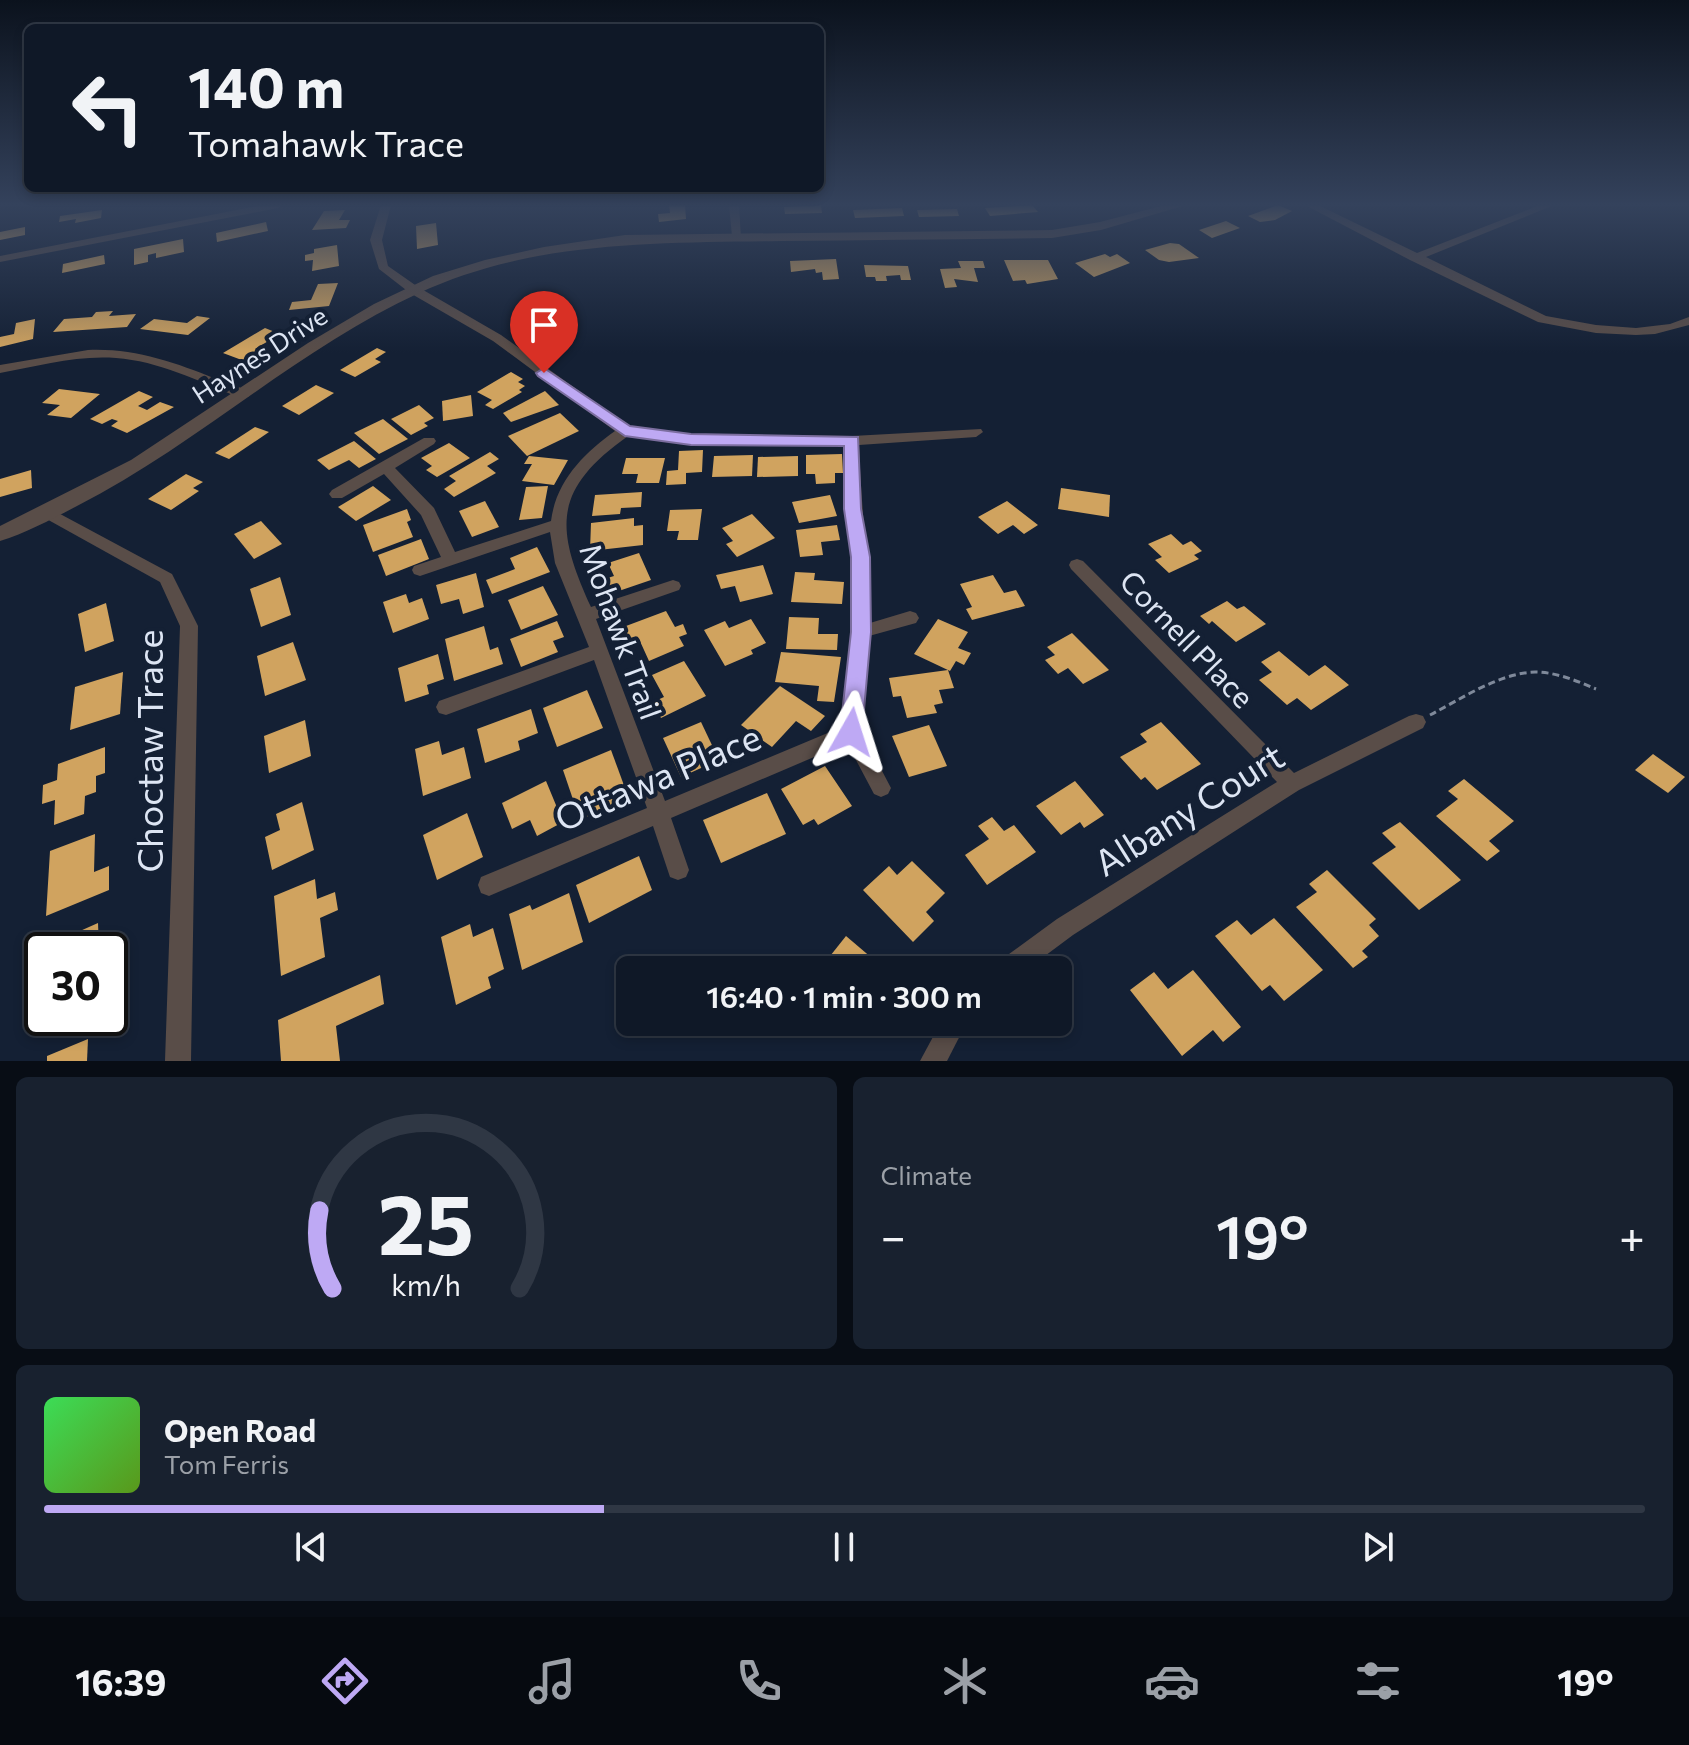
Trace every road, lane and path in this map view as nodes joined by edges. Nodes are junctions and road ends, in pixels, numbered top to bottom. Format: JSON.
{"nodes":[{"id":1,"x":20,"y":255,"type":"edge"},
{"id":2,"x":380,"y":255,"type":"edge"},
{"id":3,"x":528,"y":255,"type":"edge"},
{"id":4,"x":1407,"y":255,"type":"edge"},
{"id":5,"x":1423,"y":255,"type":"edge"},
{"id":6,"x":1414,"y":258,"type":"junction"},
{"id":7,"x":0,"y":259,"type":"edge"},
{"id":8,"x":414,"y":290,"type":"junction"},
{"id":9,"x":1687,"y":325,"type":"edge"},
{"id":10,"x":0,"y":369,"type":"edge"},
{"id":11,"x":243,"y":394,"type":"junction"},
{"id":12,"x":625,"y":431,"type":"junction"},
{"id":13,"x":976,"y":432,"type":"dead end"},
{"id":14,"x":429,"y":441,"type":"dead end"},
{"id":15,"x":852,"y":441,"type":"junction"},
{"id":16,"x":386,"y":467,"type":"junction"},
{"id":17,"x":337,"y":494,"type":"dead end"},
{"id":18,"x":49,"y":513,"type":"junction"},
{"id":19,"x":558,"y":524,"type":"junction"},
{"id":20,"x":0,"y":534,"type":"edge"},
{"id":21,"x":450,"y":558,"type":"junction"},
{"id":22,"x":1077,"y":565,"type":"dead end"},
{"id":23,"x":420,"y":570,"type":"dead end"},
{"id":24,"x":673,"y":586,"type":"dead end"},
{"id":25,"x":586,"y":616,"type":"junction"},
{"id":26,"x":910,"y":618,"type":"dead end"},
{"id":27,"x":861,"y":632,"type":"junction"},
{"id":28,"x":598,"y":651,"type":"junction"},
{"id":29,"x":1596,"y":689,"type":"dead end"},
{"id":30,"x":446,"y":707,"type":"dead end"},
{"id":31,"x":1416,"y":722,"type":"joint"},
{"id":32,"x":851,"y":732,"type":"junction"},
{"id":33,"x":1292,"y":784,"type":"junction"},
{"id":34,"x":881,"y":788,"type":"dead end"},
{"id":35,"x":658,"y":811,"type":"junction"},
{"id":36,"x":678,"y":870,"type":"dead end"},
{"id":37,"x":489,"y":885,"type":"dead end"},
{"id":38,"x":1025,"y":956,"type":"edge"},
{"id":39,"x":947,"y":1036,"type":"edge"},
{"id":40,"x":178,"y":1061,"type":"edge"},
{"id":41,"x":933,"y":1061,"type":"edge"}],
"edges":[{"from":1,"to":7,"type":"street"},
{"from":2,"to":8,"type":"street"},
{"from":3,"to":8,"type":"street","name":"Haynes Drive"},
{"from":4,"to":6,"type":"street"},
{"from":5,"to":6,"type":"street"},
{"from":6,"to":9,"type":"street"},
{"from":8,"to":11,"type":"street","name":"Haynes Drive"},
{"from":8,"to":12,"type":"street"},
{"from":10,"to":11,"type":"street"},
{"from":11,"to":18,"type":"street","name":"Haynes Drive"},
{"from":12,"to":15,"type":"street"},
{"from":12,"to":19,"type":"street","name":"Mohawk Trail"},
{"from":13,"to":15,"type":"street"},
{"from":14,"to":16,"type":"street"},
{"from":15,"to":27,"type":"street"},
{"from":16,"to":17,"type":"street"},
{"from":16,"to":21,"type":"street"},
{"from":18,"to":20,"type":"street","name":"Haynes Drive"},
{"from":18,"to":40,"type":"street","name":"Choctaw Trace"},
{"from":19,"to":21,"type":"street"},
{"from":19,"to":25,"type":"street","name":"Mohawk Trail"},
{"from":21,"to":23,"type":"street"},
{"from":22,"to":33,"type":"street","name":"Cornell Place"},
{"from":24,"to":25,"type":"street"},
{"from":25,"to":28,"type":"street","name":"Mohawk Trail"},
{"from":26,"to":27,"type":"street"},
{"from":27,"to":32,"type":"street"},
{"from":28,"to":30,"type":"street"},
{"from":28,"to":35,"type":"street","name":"Mohawk Trail"},
{"from":29,"to":31,"type":"path"},
{"from":31,"to":33,"type":"street","name":"Albany Court"},
{"from":32,"to":34,"type":"street"},
{"from":32,"to":35,"type":"street","name":"Ottawa Place"},
{"from":33,"to":38,"type":"street","name":"Albany Court"},
{"from":35,"to":36,"type":"street","name":"Mohawk Trail"},
{"from":35,"to":37,"type":"street","name":"Ottawa Place"},
{"from":39,"to":41,"type":"street"}]}
